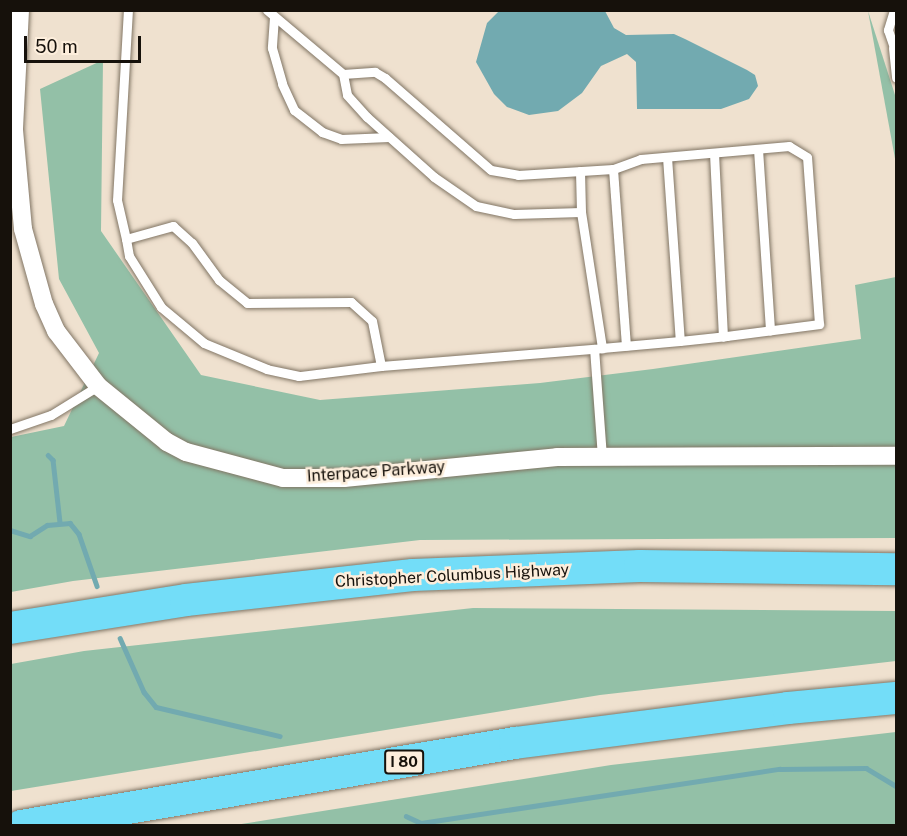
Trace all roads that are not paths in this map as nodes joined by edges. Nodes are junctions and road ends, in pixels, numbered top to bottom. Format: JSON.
{"nodes":[{"id":1,"x":20,"y":10,"type":"edge"},
{"id":2,"x":128,"y":10,"type":"edge"},
{"id":3,"x":894,"y":10,"type":"edge"},
{"id":4,"x":271,"y":14,"type":"edge"},
{"id":5,"x":895,"y":50,"type":"edge"},
{"id":6,"x":343,"y":74,"type":"junction"},
{"id":7,"x":897,"y":78,"type":"edge"},
{"id":8,"x":390,"y":137,"type":"junction"},
{"id":9,"x":758,"y":148,"type":"junction"},
{"id":10,"x":714,"y":153,"type":"junction"},
{"id":11,"x":667,"y":157,"type":"junction"},
{"id":12,"x":613,"y":169,"type":"junction"},
{"id":13,"x":580,"y":171,"type":"junction"},
{"id":14,"x":581,"y":212,"type":"junction"},
{"id":15,"x":126,"y":239,"type":"junction"},
{"id":16,"x":770,"y":331,"type":"junction"},
{"id":17,"x":723,"y":337,"type":"junction"},
{"id":18,"x":680,"y":341,"type":"junction"},
{"id":19,"x":626,"y":346,"type":"junction"},
{"id":20,"x":598,"y":348,"type":"junction"},
{"id":21,"x":381,"y":366,"type":"junction"},
{"id":22,"x":98,"y":386,"type":"junction"},
{"id":23,"x":10,"y":429,"type":"edge"},
{"id":24,"x":897,"y":456,"type":"edge"},
{"id":25,"x":603,"y":457,"type":"junction"},
{"id":26,"x":897,"y":560,"type":"edge"},
{"id":27,"x":760,"y":568,"type":"junction"},
{"id":28,"x":897,"y":569,"type":"edge"},
{"id":29,"x":10,"y":628,"type":"edge"},
{"id":30,"x":897,"y":698,"type":"edge"},
{"id":31,"x":788,"y":708,"type":"junction"},
{"id":32,"x":897,"y":712,"type":"edge"},
{"id":33,"x":21,"y":825,"type":"edge"}],
"edges":[{"from":1,"to":22,"type":"street","name":"Interpace Parkway"},
{"from":2,"to":15,"type":"lane"},
{"from":3,"to":5,"type":"lane"},
{"from":4,"to":6,"type":"lane"},
{"from":4,"to":8,"type":"lane"},
{"from":5,"to":7,"type":"lane"},
{"from":6,"to":8,"type":"lane"},
{"from":6,"to":13,"type":"lane"},
{"from":8,"to":14,"type":"lane"},
{"from":9,"to":10,"type":"lane"},
{"from":9,"to":16,"type":"lane"},
{"from":9,"to":16,"type":"lane"},
{"from":10,"to":11,"type":"lane"},
{"from":10,"to":17,"type":"lane"},
{"from":11,"to":12,"type":"lane"},
{"from":11,"to":18,"type":"lane"},
{"from":12,"to":13,"type":"lane"},
{"from":12,"to":19,"type":"lane"},
{"from":13,"to":14,"type":"lane"},
{"from":14,"to":20,"type":"lane"},
{"from":15,"to":21,"type":"lane"},
{"from":15,"to":21,"type":"lane"},
{"from":16,"to":17,"type":"lane"},
{"from":17,"to":18,"type":"lane"},
{"from":18,"to":19,"type":"lane"},
{"from":19,"to":20,"type":"lane"},
{"from":20,"to":21,"type":"lane"},
{"from":20,"to":25,"type":"lane"},
{"from":22,"to":23,"type":"lane"},
{"from":22,"to":25,"type":"street","name":"Interpace Parkway"},
{"from":24,"to":25,"type":"street","name":"Interpace Parkway"},
{"from":26,"to":27,"type":"highway"},
{"from":27,"to":28,"type":"highway","name":"Christopher Columbus Highway"},
{"from":27,"to":29,"type":"highway","name":"Christopher Columbus Highway"},
{"from":30,"to":31,"type":"highway","number":"I 80"},
{"from":31,"to":32,"type":"highway"},
{"from":31,"to":33,"type":"highway","number":"I 80"}]}
